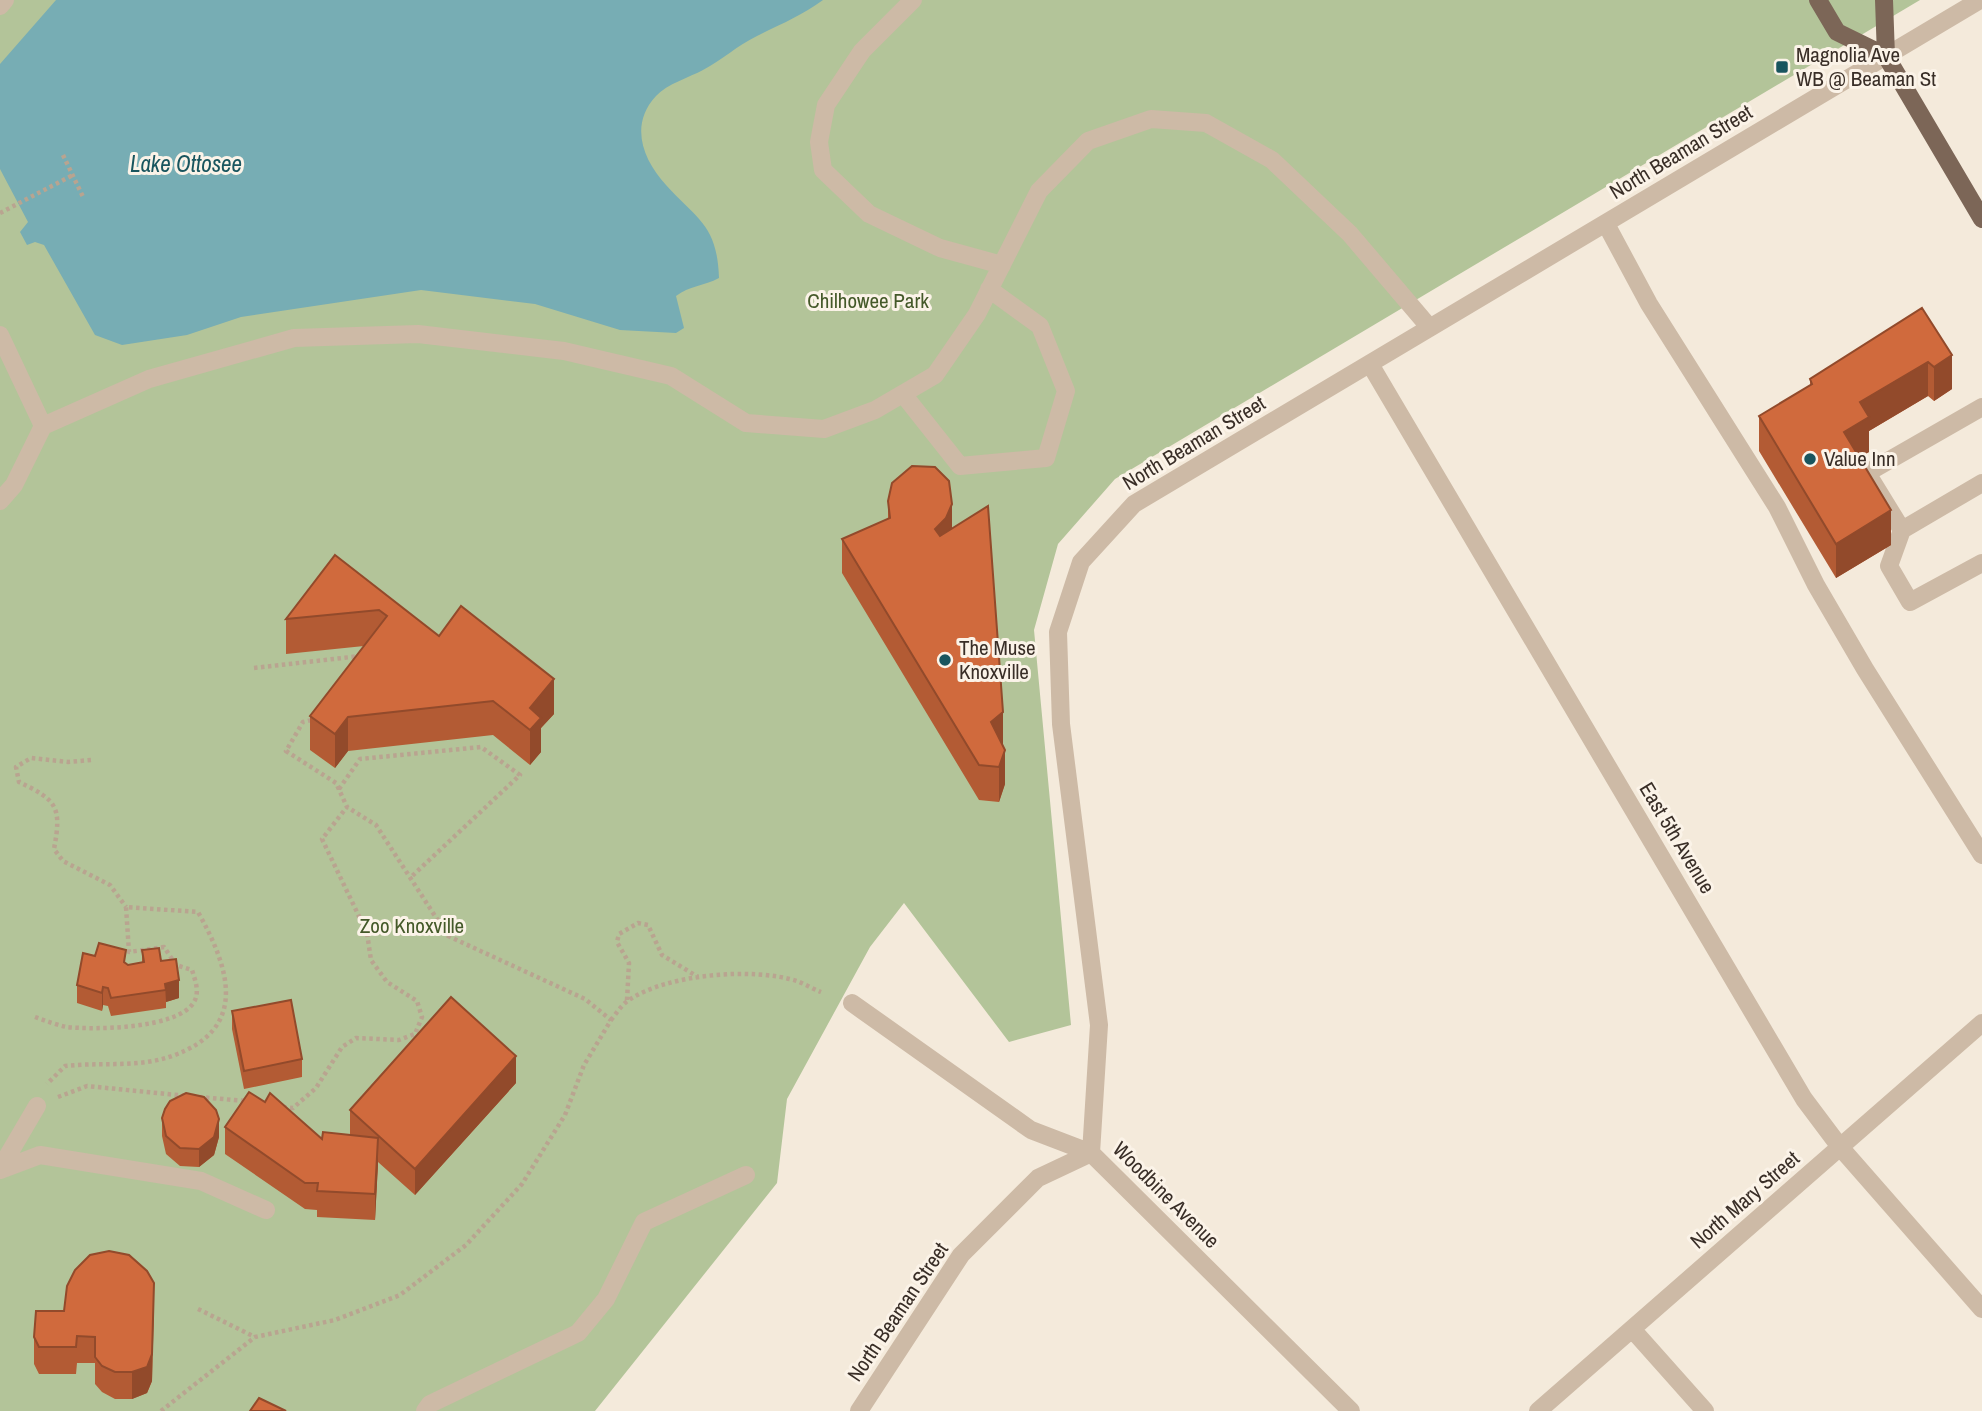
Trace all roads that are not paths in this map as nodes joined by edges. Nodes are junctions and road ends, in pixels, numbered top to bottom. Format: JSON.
{"nodes":[{"id":1,"x":5,"y":0,"type":"edge"},
{"id":2,"x":913,"y":0,"type":"edge"},
{"id":3,"x":1818,"y":0,"type":"edge"},
{"id":4,"x":1884,"y":0,"type":"edge"},
{"id":5,"x":1980,"y":0,"type":"edge"},
{"id":6,"x":0,"y":6,"type":"edge"},
{"id":7,"x":1886,"y":56,"type":"junction"},
{"id":8,"x":1982,"y":219,"type":"edge"},
{"id":9,"x":1606,"y":223,"type":"junction"},
{"id":10,"x":1002,"y":265,"type":"junction"},
{"id":11,"x":989,"y":289,"type":"junction"},
{"id":12,"x":1430,"y":328,"type":"junction"},
{"id":13,"x":0,"y":335,"type":"edge"},
{"id":14,"x":1370,"y":364,"type":"junction"},
{"id":15,"x":903,"y":394,"type":"junction"},
{"id":16,"x":1982,"y":407,"type":"edge"},
{"id":17,"x":43,"y":426,"type":"junction"},
{"id":18,"x":1982,"y":483,"type":"edge"},
{"id":19,"x":0,"y":501,"type":"edge"},
{"id":20,"x":1902,"y":530,"type":"junction"},
{"id":21,"x":1982,"y":563,"type":"edge"},
{"id":22,"x":1982,"y":855,"type":"edge"},
{"id":23,"x":852,"y":1003,"type":"dead end"},
{"id":24,"x":1982,"y":1023,"type":"edge"},
{"id":25,"x":37,"y":1106,"type":"road end"},
{"id":26,"x":1840,"y":1147,"type":"junction"},
{"id":27,"x":1091,"y":1153,"type":"junction"},
{"id":28,"x":0,"y":1169,"type":"edge"},
{"id":29,"x":746,"y":1175,"type":"dead end"},
{"id":30,"x":266,"y":1210,"type":"dead end"},
{"id":31,"x":1982,"y":1309,"type":"edge"},
{"id":32,"x":1632,"y":1329,"type":"junction"},
{"id":33,"x":425,"y":1411,"type":"edge"},
{"id":34,"x":859,"y":1411,"type":"edge"},
{"id":35,"x":1351,"y":1411,"type":"edge"},
{"id":36,"x":1538,"y":1411,"type":"edge"},
{"id":37,"x":1705,"y":1411,"type":"edge"}],
"edges":[{"from":1,"to":6,"type":"street"},
{"from":2,"to":10,"type":"street"},
{"from":3,"to":7,"type":"main road"},
{"from":4,"to":7,"type":"main road"},
{"from":5,"to":7,"type":"street","name":"North Beaman Street"},
{"from":7,"to":8,"type":"main road"},
{"from":7,"to":9,"type":"street","name":"North Beaman Street"},
{"from":9,"to":12,"type":"street","name":"North Beaman Street"},
{"from":9,"to":22,"type":"street"},
{"from":10,"to":11,"type":"street"},
{"from":10,"to":12,"type":"street"},
{"from":11,"to":15,"type":"street"},
{"from":11,"to":15,"type":"street"},
{"from":12,"to":14,"type":"street","name":"North Beaman Street"},
{"from":13,"to":17,"type":"street"},
{"from":14,"to":26,"type":"street","name":"East 5th Avenue"},
{"from":14,"to":27,"type":"street","name":"North Beaman Street"},
{"from":15,"to":17,"type":"street"},
{"from":16,"to":20,"type":"street"},
{"from":17,"to":19,"type":"street"},
{"from":18,"to":20,"type":"street"},
{"from":20,"to":21,"type":"street"},
{"from":23,"to":27,"type":"street","name":"Woodbine Avenue"},
{"from":24,"to":26,"type":"street","name":"North Mary Street"},
{"from":25,"to":28,"type":"street"},
{"from":26,"to":31,"type":"street","name":"East 5th Avenue"},
{"from":26,"to":32,"type":"street","name":"North Mary Street"},
{"from":27,"to":34,"type":"street","name":"North Beaman Street"},
{"from":27,"to":35,"type":"street","name":"Woodbine Avenue"},
{"from":28,"to":30,"type":"street"},
{"from":29,"to":33,"type":"street"},
{"from":32,"to":36,"type":"street","name":"North Mary Street"},
{"from":32,"to":37,"type":"street"}]}
